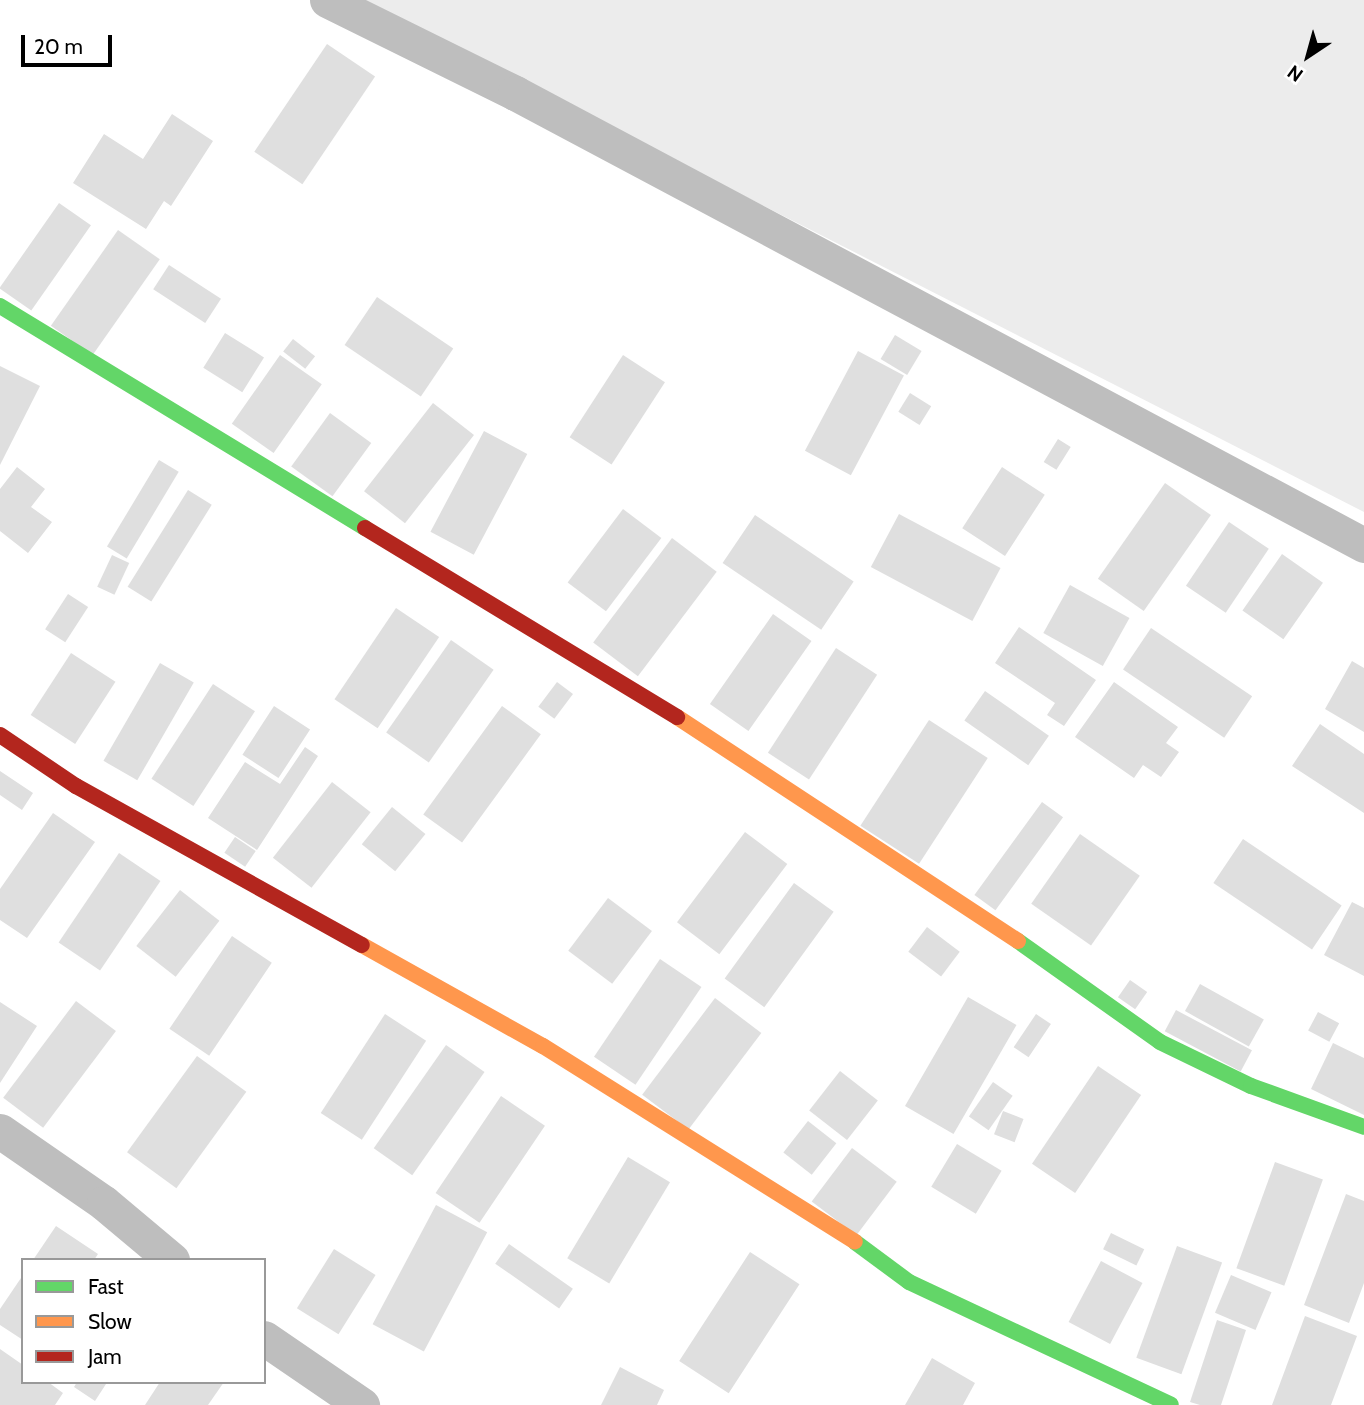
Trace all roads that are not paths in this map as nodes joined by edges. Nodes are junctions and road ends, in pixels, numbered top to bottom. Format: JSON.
{"nodes":[{"id":1,"x":327,"y":0,"type":"edge"},
{"id":2,"x":0,"y":306,"type":"edge"},
{"id":3,"x":1364,"y":545,"type":"edge"},
{"id":4,"x":0,"y":735,"type":"edge"},
{"id":5,"x":1364,"y":1127,"type":"edge"},
{"id":6,"x":0,"y":1131,"type":"edge"},
{"id":7,"x":170,"y":1258,"type":"edge"},
{"id":8,"x":266,"y":1339,"type":"edge"},
{"id":9,"x":362,"y":1405,"type":"edge"},
{"id":10,"x":1171,"y":1405,"type":"edge"}],
"edges":[{"from":1,"to":3,"type":"street"},
{"from":2,"to":5,"type":"street"},
{"from":4,"to":10,"type":"street"},
{"from":6,"to":7,"type":"street"},
{"from":8,"to":9,"type":"street"}]}
